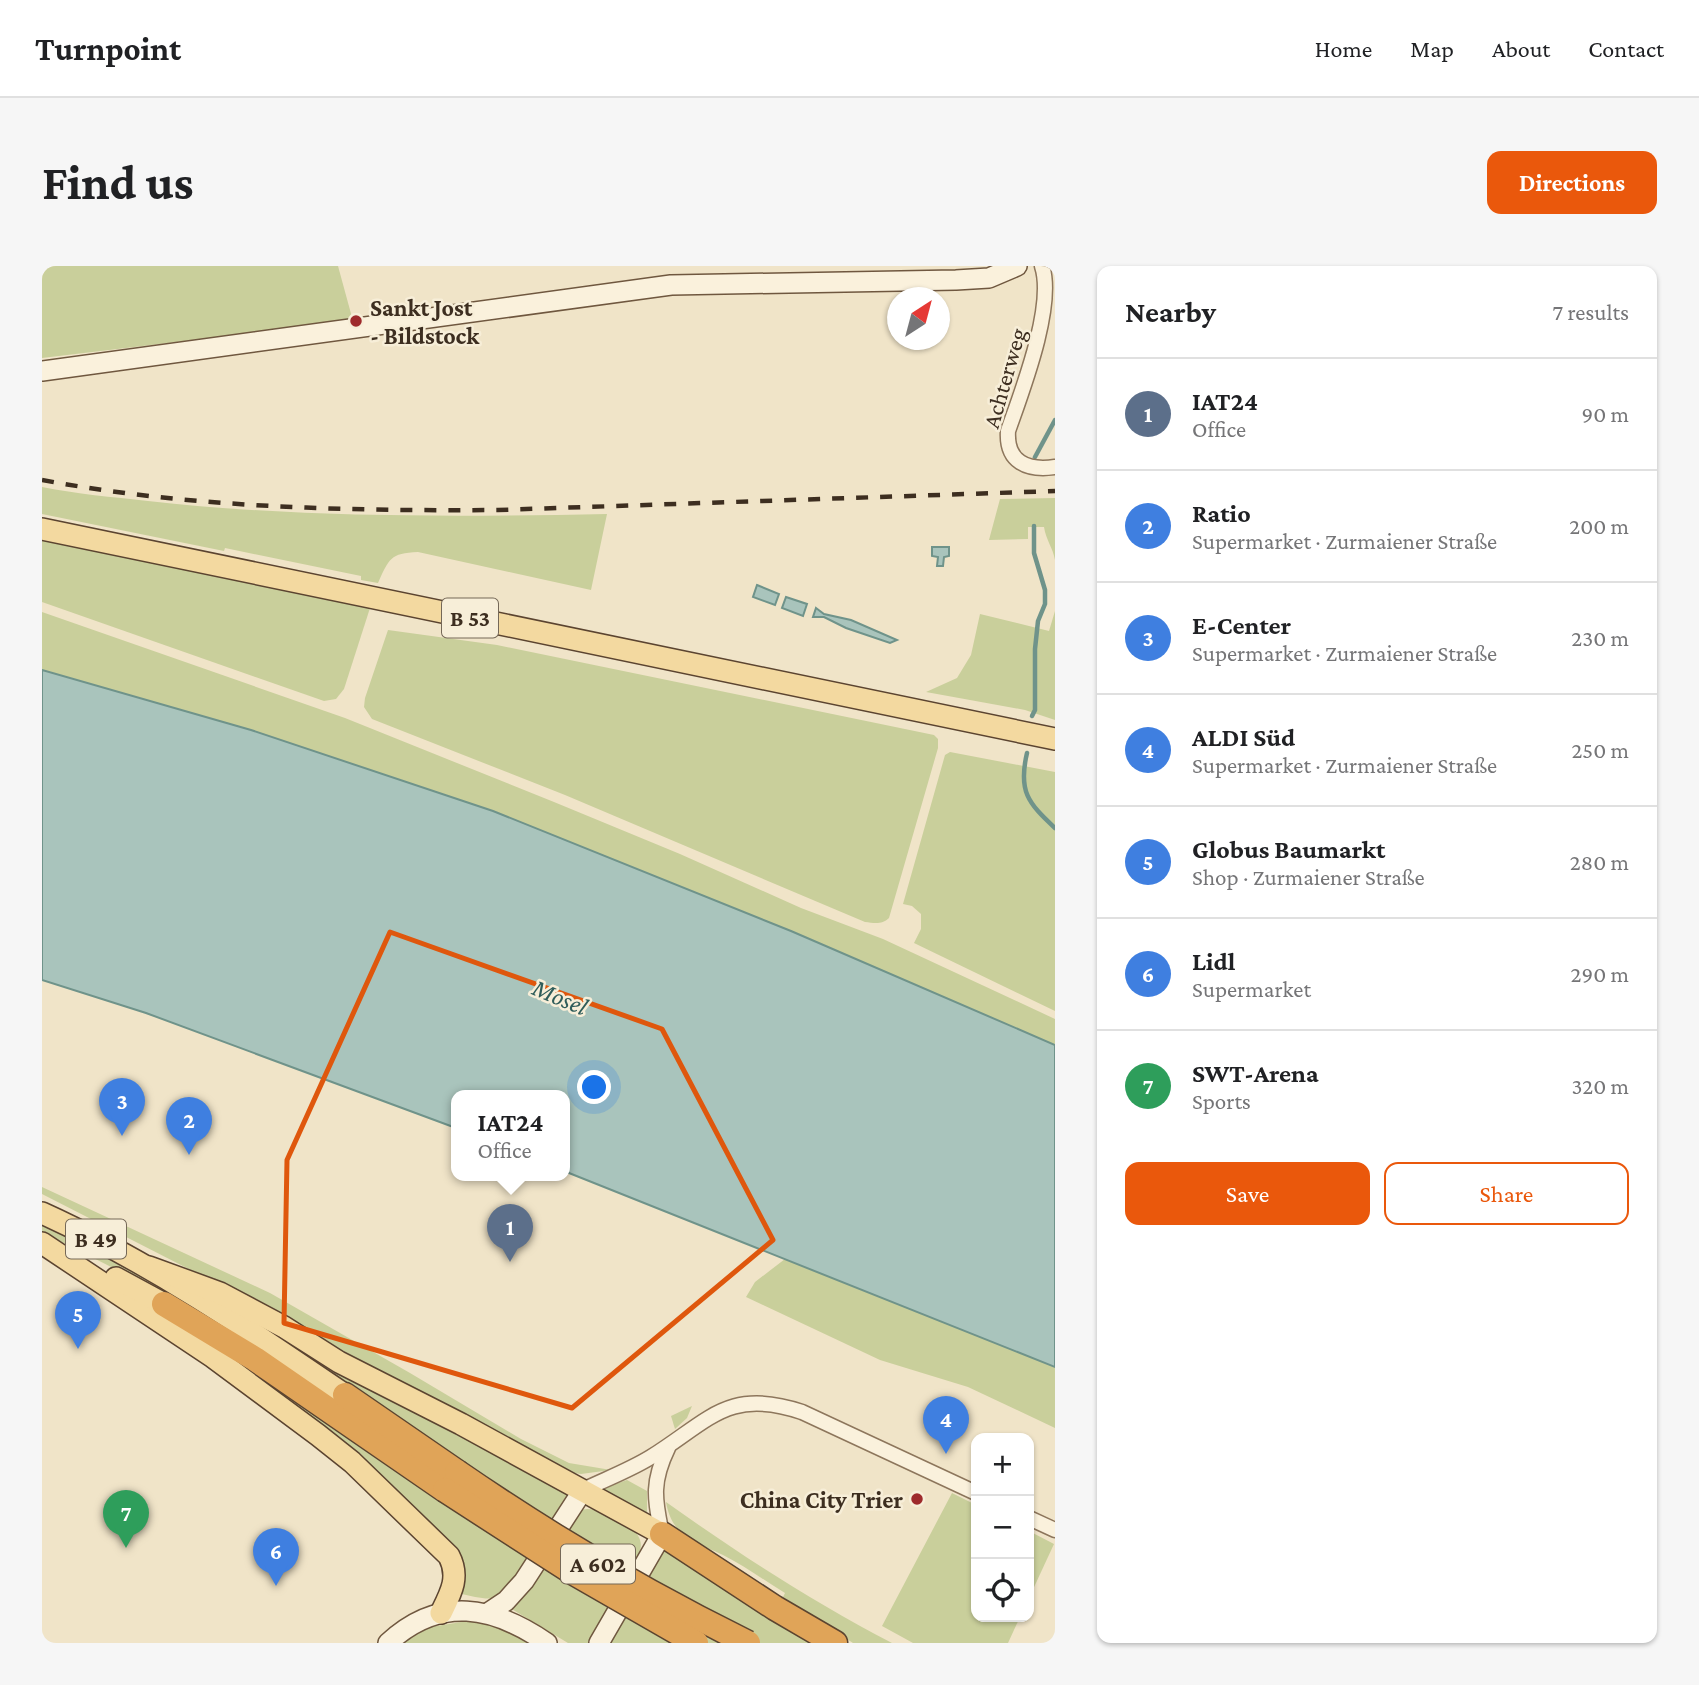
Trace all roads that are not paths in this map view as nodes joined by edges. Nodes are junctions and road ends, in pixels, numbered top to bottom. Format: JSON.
{"nodes":[{"id":1,"x":1017,"y":266,"type":"edge"},
{"id":2,"x":1042,"y":266,"type":"edge"},
{"id":3,"x":42,"y":371,"type":"edge"},
{"id":4,"x":1055,"y":467,"type":"edge"},
{"id":5,"x":42,"y":529,"type":"edge"},
{"id":6,"x":1055,"y":739,"type":"edge"},
{"id":7,"x":42,"y":1213,"type":"edge"},
{"id":8,"x":42,"y":1242,"type":"edge"},
{"id":9,"x":149,"y":1267,"type":"junction"},
{"id":10,"x":164,"y":1304,"type":"joint"},
{"id":11,"x":345,"y":1395,"type":"joint"},
{"id":12,"x":668,"y":1446,"type":"junction"},
{"id":13,"x":451,"y":1481,"type":"junction"},
{"id":14,"x":583,"y":1490,"type":"junction"},
{"id":15,"x":971,"y":1491,"type":"edge"},
{"id":16,"x":1034,"y":1520,"type":"edge"},
{"id":17,"x":1055,"y":1530,"type":"edge"},
{"id":18,"x":662,"y":1534,"type":"junction"},
{"id":19,"x":441,"y":1613,"type":"junction"},
{"id":20,"x":488,"y":1613,"type":"junction"},
{"id":21,"x":388,"y":1643,"type":"edge"},
{"id":22,"x":547,"y":1643,"type":"edge"},
{"id":23,"x":599,"y":1643,"type":"edge"},
{"id":24,"x":696,"y":1643,"type":"edge"},
{"id":25,"x":748,"y":1643,"type":"edge"},
{"id":26,"x":835,"y":1643,"type":"edge"}],
"edges":[{"from":1,"to":3,"type":"street"},
{"from":2,"to":4,"type":"street","name":"Achterweg"},
{"from":5,"to":6,"type":"main road","number":"B 53"},
{"from":7,"to":9,"type":"main road","number":"B 49"},
{"from":8,"to":10,"type":"main road","number":"A 602"},
{"from":8,"to":19,"type":"main road"},
{"from":9,"to":11,"type":"main road","number":"A 602"},
{"from":9,"to":14,"type":"main road"},
{"from":10,"to":13,"type":"highway","number":"A 602"},
{"from":11,"to":13,"type":"highway","number":"A 602"},
{"from":12,"to":14,"type":"street"},
{"from":12,"to":15,"type":"street"},
{"from":12,"to":18,"type":"street"},
{"from":13,"to":24,"type":"highway","number":"A 602","bridge":true},
{"from":13,"to":25,"type":"highway","number":"A 602","bridge":true},
{"from":14,"to":18,"type":"main road"},
{"from":14,"to":20,"type":"street"},
{"from":16,"to":17,"type":"street"},
{"from":18,"to":23,"type":"street"},
{"from":18,"to":26,"type":"highway"},
{"from":19,"to":20,"type":"street"},
{"from":19,"to":21,"type":"street"},
{"from":20,"to":22,"type":"street"}]}
